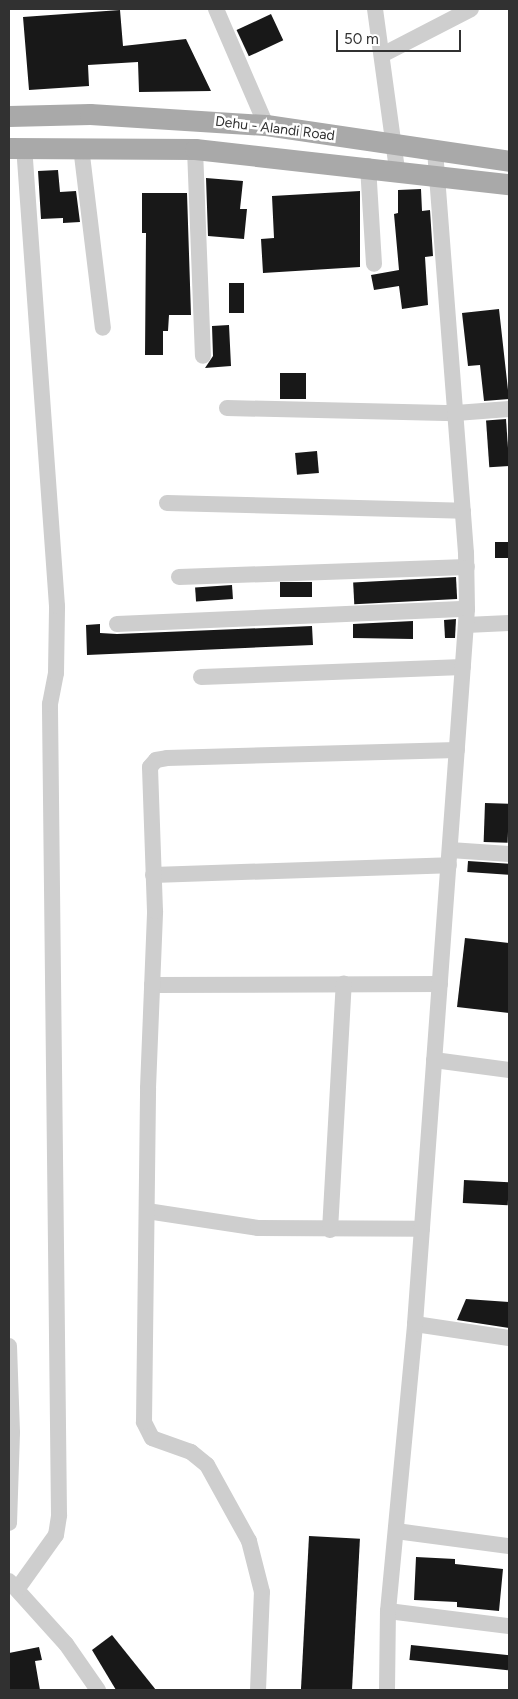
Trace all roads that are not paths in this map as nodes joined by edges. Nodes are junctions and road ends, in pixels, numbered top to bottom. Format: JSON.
{"nodes":[{"id":1,"x":216,"y":9,"type":"edge"},
{"id":2,"x":375,"y":9,"type":"edge"},
{"id":3,"x":470,"y":9,"type":"edge"},
{"id":4,"x":382,"y":55,"type":"junction"},
{"id":5,"x":9,"y":116,"type":"edge"},
{"id":6,"x":266,"y":125,"type":"junction"},
{"id":7,"x":395,"y":146,"type":"junction"},
{"id":8,"x":82,"y":147,"type":"junction"},
{"id":9,"x":16,"y":148,"type":"edge"},
{"id":10,"x":195,"y":149,"type":"junction"},
{"id":11,"x":435,"y":151,"type":"junction"},
{"id":12,"x":509,"y":161,"type":"edge"},
{"id":13,"x":368,"y":166,"type":"junction"},
{"id":14,"x":397,"y":169,"type":"junction"},
{"id":15,"x":438,"y":175,"type":"junction"},
{"id":16,"x":509,"y":184,"type":"edge"},
{"id":17,"x":374,"y":264,"type":"dead end"},
{"id":18,"x":103,"y":328,"type":"dead end"},
{"id":19,"x":203,"y":356,"type":"dead end"},
{"id":20,"x":227,"y":408,"type":"dead end"},
{"id":21,"x":509,"y":409,"type":"edge"},
{"id":22,"x":456,"y":413,"type":"junction"},
{"id":23,"x":167,"y":503,"type":"dead end"},
{"id":24,"x":463,"y":510,"type":"junction"},
{"id":25,"x":467,"y":567,"type":"junction"},
{"id":26,"x":179,"y":577,"type":"dead end"},
{"id":27,"x":467,"y":608,"type":"junction"},
{"id":28,"x":117,"y":624,"type":"dead end"},
{"id":29,"x":509,"y":624,"type":"edge"},
{"id":30,"x":466,"y":625,"type":"junction"},
{"id":31,"x":463,"y":667,"type":"junction"},
{"id":32,"x":201,"y":677,"type":"dead end"},
{"id":33,"x":457,"y":750,"type":"junction"},
{"id":34,"x":509,"y":854,"type":"edge"},
{"id":35,"x":449,"y":858,"type":"junction"},
{"id":36,"x":154,"y":875,"type":"junction"},
{"id":37,"x":344,"y":983,"type":"junction"},
{"id":38,"x":440,"y":984,"type":"junction"},
{"id":39,"x":152,"y":985,"type":"junction"},
{"id":40,"x":434,"y":1060,"type":"junction"},
{"id":41,"x":509,"y":1070,"type":"edge"},
{"id":42,"x":146,"y":1211,"type":"junction"},
{"id":43,"x":422,"y":1229,"type":"junction"},
{"id":44,"x":330,"y":1230,"type":"junction"},
{"id":45,"x":416,"y":1324,"type":"junction"},
{"id":46,"x":509,"y":1338,"type":"edge"},
{"id":47,"x":9,"y":1346,"type":"edge"},
{"id":48,"x":9,"y":1523,"type":"edge"},
{"id":49,"x":396,"y":1531,"type":"junction"},
{"id":50,"x":509,"y":1546,"type":"edge"},
{"id":51,"x":13,"y":1585,"type":"edge"},
{"id":52,"x":388,"y":1611,"type":"junction"},
{"id":53,"x":509,"y":1626,"type":"edge"},
{"id":54,"x":93,"y":1689,"type":"edge"},
{"id":55,"x":258,"y":1690,"type":"edge"},
{"id":56,"x":387,"y":1690,"type":"edge"}],
"edges":[{"from":1,"to":6,"type":"street"},
{"from":2,"to":4,"type":"street"},
{"from":3,"to":4,"type":"street"},
{"from":4,"to":7,"type":"street"},
{"from":5,"to":6,"type":"main road","name":"Dehu - Alandi Road"},
{"from":6,"to":7,"type":"main road","name":"Dehu - Alandi Road"},
{"from":7,"to":11,"type":"main road","name":"Dehu - Alandi Road"},
{"from":7,"to":14,"type":"street"},
{"from":8,"to":9,"type":"main road","name":"Dehu - Alandi Road"},
{"from":8,"to":10,"type":"main road","name":"Dehu - Alandi Road"},
{"from":8,"to":18,"type":"street"},
{"from":9,"to":51,"type":"street"},
{"from":10,"to":13,"type":"main road","name":"Dehu - Alandi Road"},
{"from":10,"to":19,"type":"street"},
{"from":11,"to":12,"type":"main road","name":"Dehu - Alandi Road"},
{"from":11,"to":15,"type":"street"},
{"from":13,"to":14,"type":"main road","name":"Dehu - Alandi Road"},
{"from":13,"to":17,"type":"street"},
{"from":14,"to":15,"type":"main road","name":"Dehu - Alandi Road"},
{"from":15,"to":16,"type":"main road","name":"Dehu - Alandi Road"},
{"from":15,"to":22,"type":"street"},
{"from":20,"to":22,"type":"street"},
{"from":21,"to":22,"type":"street"},
{"from":22,"to":24,"type":"street"},
{"from":23,"to":24,"type":"street"},
{"from":24,"to":25,"type":"street"},
{"from":25,"to":26,"type":"street"},
{"from":25,"to":27,"type":"street"},
{"from":27,"to":28,"type":"street"},
{"from":27,"to":30,"type":"street"},
{"from":29,"to":30,"type":"street"},
{"from":30,"to":31,"type":"street"},
{"from":31,"to":32,"type":"street"},
{"from":31,"to":33,"type":"street"},
{"from":33,"to":35,"type":"street"},
{"from":33,"to":36,"type":"street"},
{"from":34,"to":35,"type":"street"},
{"from":35,"to":36,"type":"street"},
{"from":35,"to":38,"type":"street"},
{"from":36,"to":39,"type":"street"},
{"from":37,"to":38,"type":"street"},
{"from":37,"to":39,"type":"street"},
{"from":37,"to":44,"type":"street"},
{"from":38,"to":40,"type":"street"},
{"from":39,"to":42,"type":"street"},
{"from":40,"to":41,"type":"street"},
{"from":40,"to":43,"type":"street"},
{"from":42,"to":44,"type":"street"},
{"from":42,"to":55,"type":"street"},
{"from":43,"to":44,"type":"street"},
{"from":43,"to":45,"type":"street"},
{"from":45,"to":46,"type":"street"},
{"from":45,"to":49,"type":"street"},
{"from":47,"to":48,"type":"street"},
{"from":49,"to":50,"type":"street"},
{"from":49,"to":52,"type":"street"},
{"from":51,"to":54,"type":"street"},
{"from":52,"to":53,"type":"street"},
{"from":52,"to":56,"type":"street"}]}
